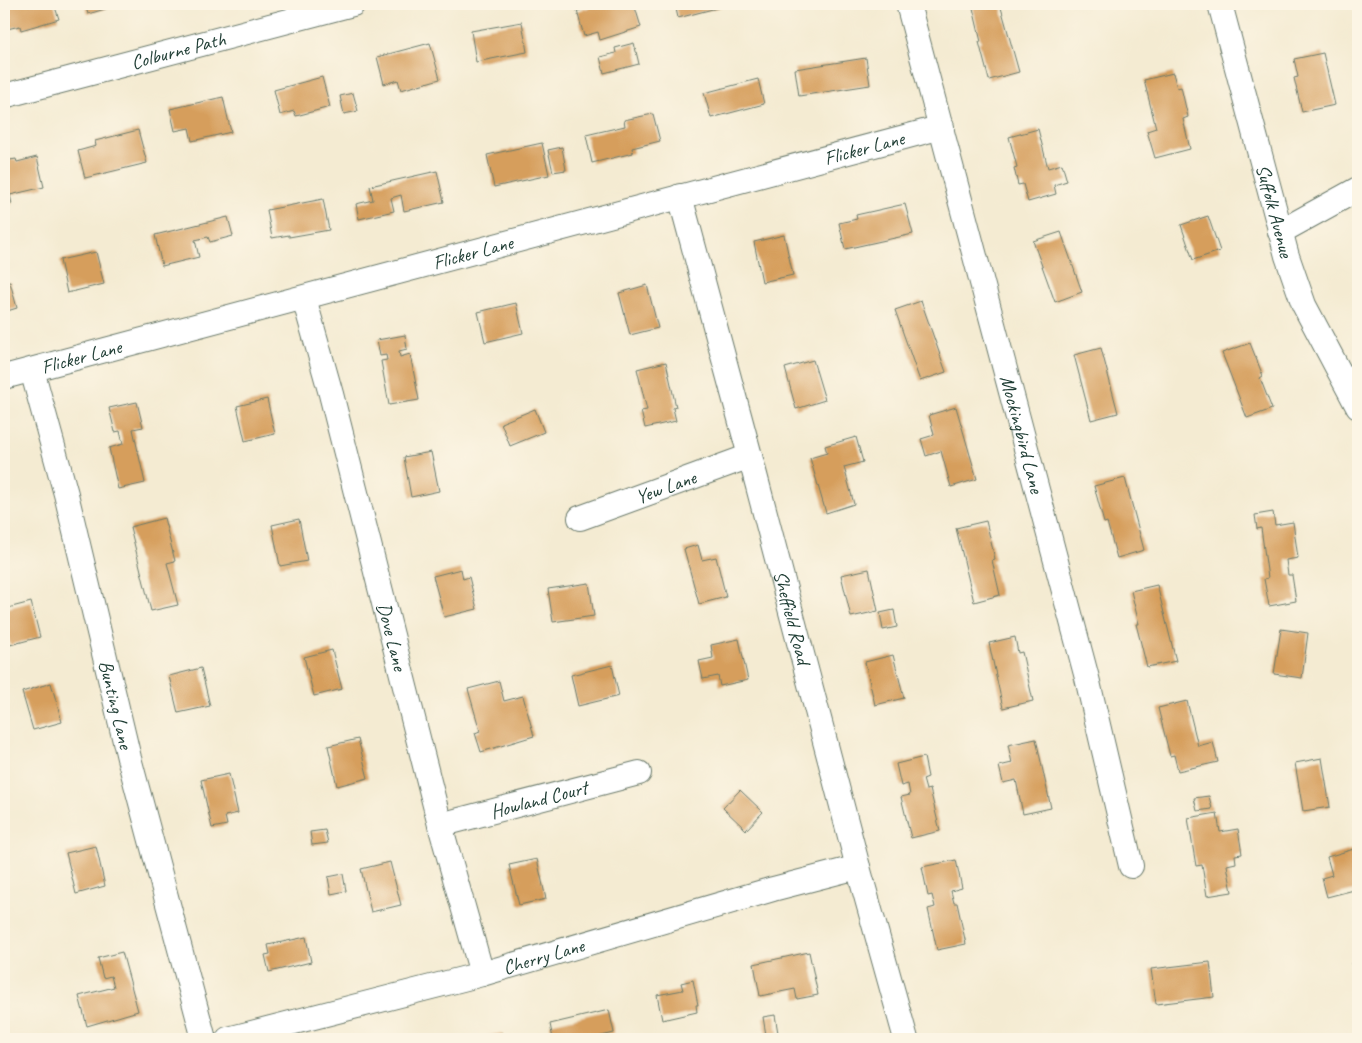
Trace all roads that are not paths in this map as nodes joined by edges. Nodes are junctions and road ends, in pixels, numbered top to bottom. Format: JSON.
{"nodes":[{"id":1,"x":353,"y":4,"type":"edge"},
{"id":2,"x":908,"y":4,"type":"edge"},
{"id":3,"x":1220,"y":4,"type":"edge"},
{"id":4,"x":4,"y":96,"type":"edge"},
{"id":5,"x":942,"y":127,"type":"junction"},
{"id":6,"x":1358,"y":189,"type":"edge"},
{"id":7,"x":680,"y":196,"type":"junction"},
{"id":8,"x":1280,"y":232,"type":"junction"},
{"id":9,"x":304,"y":298,"type":"junction"},
{"id":10,"x":32,"y":370,"type":"junction"},
{"id":11,"x":4,"y":377,"type":"edge"},
{"id":12,"x":1358,"y":407,"type":"edge"},
{"id":13,"x":750,"y":456,"type":"junction"},
{"id":14,"x":580,"y":518,"type":"dead end"},
{"id":15,"x":639,"y":772,"type":"dead end"},
{"id":16,"x":440,"y":825,"type":"junction"},
{"id":17,"x":1130,"y":866,"type":"dead end"},
{"id":18,"x":858,"y":867,"type":"junction"},
{"id":19,"x":482,"y":974,"type":"junction"},
{"id":20,"x":204,"y":1039,"type":"edge"},
{"id":21,"x":228,"y":1039,"type":"edge"},
{"id":22,"x":906,"y":1039,"type":"edge"}],
"edges":[{"from":1,"to":4,"type":"street","name":"Colburne Path"},
{"from":2,"to":5,"type":"street","name":"Mockingbird Lane"},
{"from":3,"to":8,"type":"street","name":"Suffolk Avenue"},
{"from":5,"to":7,"type":"street","name":"Flicker Lane"},
{"from":5,"to":17,"type":"street","name":"Mockingbird Lane"},
{"from":6,"to":8,"type":"street"},
{"from":7,"to":9,"type":"street","name":"Flicker Lane"},
{"from":7,"to":13,"type":"street","name":"Sheffield Road"},
{"from":8,"to":12,"type":"street","name":"Suffolk Avenue"},
{"from":9,"to":10,"type":"street","name":"Flicker Lane"},
{"from":9,"to":16,"type":"street","name":"Dove Lane"},
{"from":10,"to":11,"type":"street","name":"Flicker Lane"},
{"from":10,"to":20,"type":"street","name":"Bunting Lane"},
{"from":13,"to":14,"type":"street","name":"Yew Lane"},
{"from":13,"to":18,"type":"street","name":"Sheffield Road"},
{"from":15,"to":16,"type":"street","name":"Howland Court"},
{"from":16,"to":19,"type":"street","name":"Dove Lane"},
{"from":18,"to":19,"type":"street","name":"Cherry Lane"},
{"from":18,"to":22,"type":"street","name":"Sheffield Road"},
{"from":19,"to":21,"type":"street","name":"Cherry Lane"}]}
